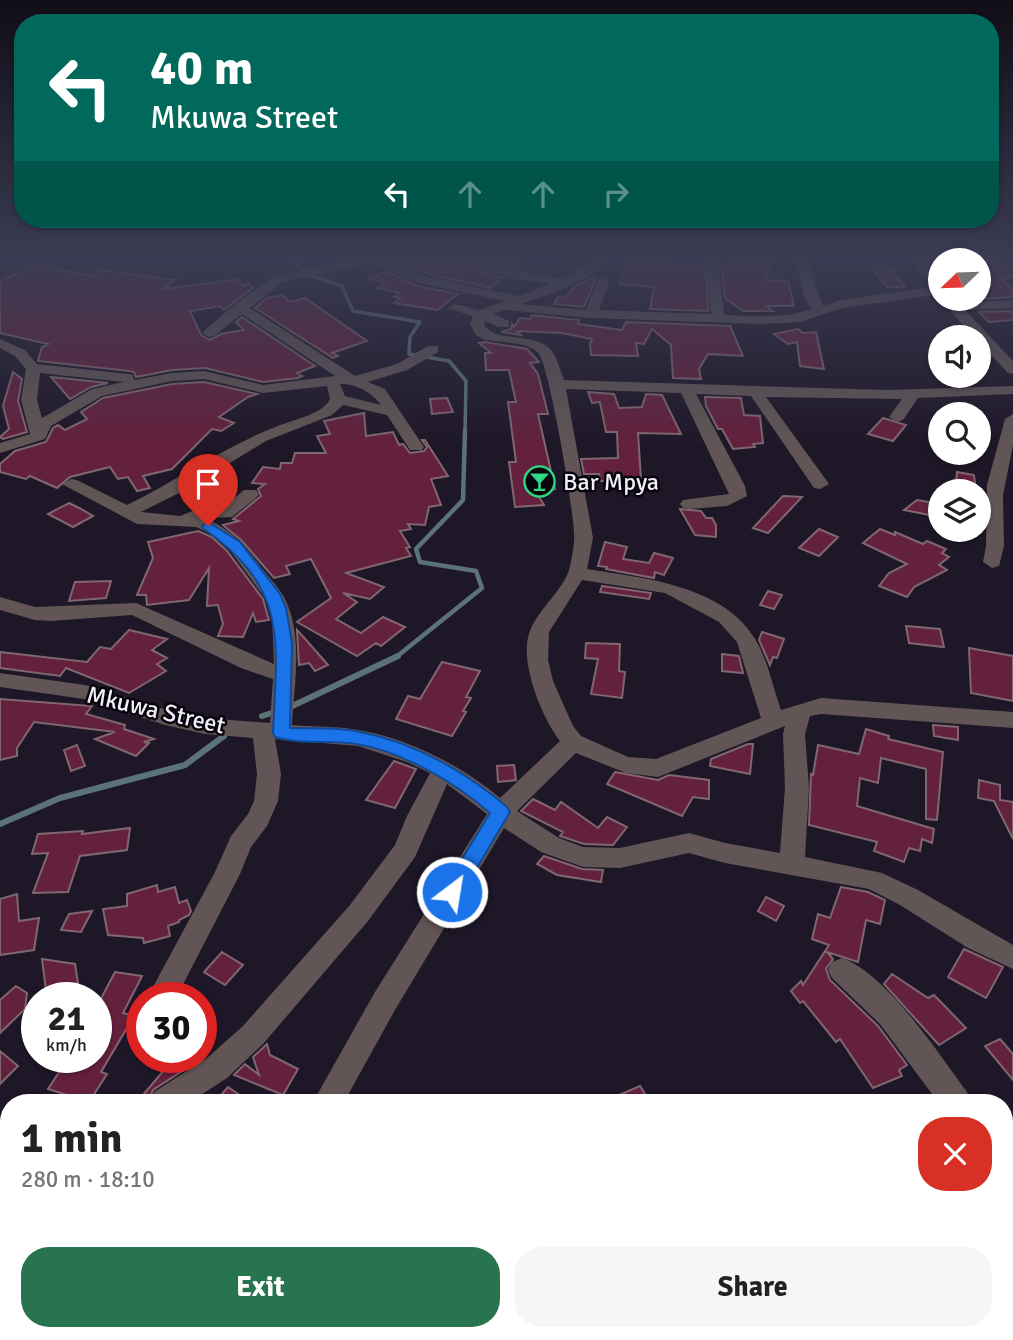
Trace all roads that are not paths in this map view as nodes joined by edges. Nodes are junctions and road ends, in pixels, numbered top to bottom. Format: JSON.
{"nodes":[{"id":1,"x":228,"y":320,"type":"edge"},
{"id":2,"x":259,"y":320,"type":"edge"},
{"id":3,"x":484,"y":320,"type":"edge"},
{"id":4,"x":966,"y":320,"type":"edge"},
{"id":5,"x":209,"y":333,"type":"dead end"},
{"id":6,"x":0,"y":343,"type":"edge"},
{"id":7,"x":433,"y":349,"type":"dead end"},
{"id":8,"x":33,"y":368,"type":"junction"},
{"id":9,"x":1013,"y":370,"type":"edge"},
{"id":10,"x":157,"y":380,"type":"junction"},
{"id":11,"x":352,"y":380,"type":"junction"},
{"id":12,"x":332,"y":382,"type":"junction"},
{"id":13,"x":558,"y":384,"type":"junction"},
{"id":14,"x":685,"y":390,"type":"junction"},
{"id":15,"x":1013,"y":390,"type":"edge"},
{"id":16,"x":756,"y":393,"type":"junction"},
{"id":17,"x":913,"y":394,"type":"junction"},
{"id":18,"x":338,"y":399,"type":"junction"},
{"id":19,"x":394,"y":411,"type":"junction"},
{"id":20,"x":897,"y":416,"type":"dead end"},
{"id":21,"x":1013,"y":419,"type":"edge"},
{"id":22,"x":38,"y":436,"type":"junction"},
{"id":23,"x":416,"y":447,"type":"dead end"},
{"id":24,"x":0,"y":448,"type":"edge"},
{"id":25,"x":71,"y":484,"type":"dead end"},
{"id":26,"x":820,"y":484,"type":"dead end"},
{"id":27,"x":250,"y":494,"type":"dead end"},
{"id":28,"x":689,"y":503,"type":"dead end"},
{"id":29,"x":126,"y":513,"type":"junction"},
{"id":30,"x":183,"y":521,"type":"junction"},
{"id":31,"x":992,"y":562,"type":"dead end"},
{"id":32,"x":577,"y":573,"type":"junction"},
{"id":33,"x":0,"y":603,"type":"edge"},
{"id":34,"x":284,"y":676,"type":"junction"},
{"id":35,"x":0,"y":680,"type":"edge"},
{"id":36,"x":800,"y":711,"type":"junction"},
{"id":37,"x":1013,"y":720,"type":"edge"},
{"id":38,"x":774,"y":723,"type":"junction"},
{"id":39,"x":272,"y":732,"type":"junction"},
{"id":40,"x":573,"y":742,"type":"junction"},
{"id":41,"x":443,"y":770,"type":"junction"},
{"id":42,"x":501,"y":812,"type":"junction"},
{"id":43,"x":792,"y":866,"type":"junction"},
{"id":44,"x":1013,"y":957,"type":"edge"},
{"id":45,"x":842,"y":970,"type":"dead end"},
{"id":46,"x":170,"y":982,"type":"edge"},
{"id":47,"x":177,"y":1094,"type":"edge"},
{"id":48,"x":333,"y":1094,"type":"edge"},
{"id":49,"x":950,"y":1094,"type":"edge"}],
"edges":[{"from":1,"to":5,"type":"street"},
{"from":2,"to":11,"type":"street"},
{"from":3,"to":13,"type":"street"},
{"from":4,"to":9,"type":"street"},
{"from":6,"to":8,"type":"street"},
{"from":7,"to":11,"type":"street"},
{"from":8,"to":10,"type":"street"},
{"from":8,"to":22,"type":"street"},
{"from":10,"to":12,"type":"street"},
{"from":10,"to":22,"type":"street"},
{"from":11,"to":12,"type":"street"},
{"from":11,"to":19,"type":"street"},
{"from":12,"to":18,"type":"street"},
{"from":13,"to":14,"type":"street"},
{"from":13,"to":32,"type":"street"},
{"from":14,"to":16,"type":"street"},
{"from":14,"to":28,"type":"street"},
{"from":15,"to":17,"type":"street"},
{"from":16,"to":17,"type":"street"},
{"from":16,"to":26,"type":"street"},
{"from":17,"to":20,"type":"street"},
{"from":18,"to":19,"type":"street"},
{"from":18,"to":29,"type":"street"},
{"from":19,"to":23,"type":"street"},
{"from":21,"to":31,"type":"street"},
{"from":22,"to":24,"type":"street"},
{"from":25,"to":29,"type":"street"},
{"from":27,"to":30,"type":"street"},
{"from":29,"to":30,"type":"street"},
{"from":30,"to":34,"type":"street"},
{"from":32,"to":38,"type":"street"},
{"from":32,"to":40,"type":"street"},
{"from":33,"to":34,"type":"street"},
{"from":34,"to":39,"type":"street"},
{"from":35,"to":39,"type":"street","name":"Mkuwa Street"},
{"from":36,"to":37,"type":"street"},
{"from":36,"to":38,"type":"street"},
{"from":36,"to":43,"type":"street"},
{"from":38,"to":40,"type":"street"},
{"from":39,"to":41,"type":"street","name":"Mkuwa Street"},
{"from":39,"to":46,"type":"street"},
{"from":40,"to":42,"type":"street"},
{"from":41,"to":42,"type":"street","name":"Mkuwa Street"},
{"from":41,"to":47,"type":"street"},
{"from":42,"to":43,"type":"street","name":"Mkuwa Street"},
{"from":42,"to":48,"type":"street"},
{"from":43,"to":44,"type":"street","name":"Mkuwa Street"},
{"from":45,"to":49,"type":"street"}]}
